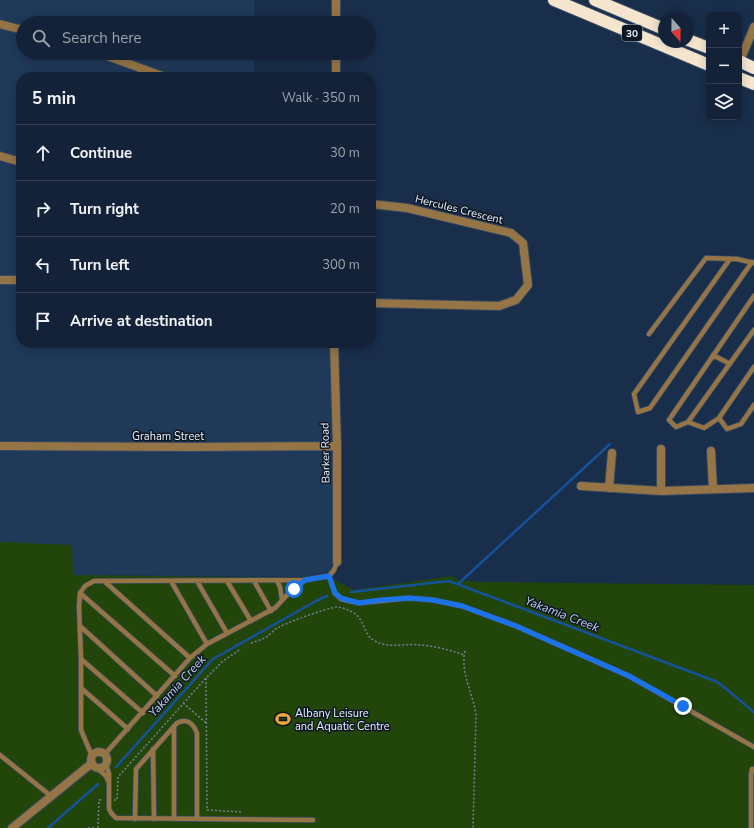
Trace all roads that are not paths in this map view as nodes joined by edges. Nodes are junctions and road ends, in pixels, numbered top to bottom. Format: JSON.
{"nodes":[{"id":1,"x":336,"y":0,"type":"edge"},
{"id":2,"x":554,"y":0,"type":"edge"},
{"id":3,"x":595,"y":0,"type":"edge"},
{"id":4,"x":336,"y":16,"type":"edge"},
{"id":5,"x":0,"y":24,"type":"edge"},
{"id":6,"x":658,"y":26,"type":"edge"},
{"id":7,"x":754,"y":27,"type":"edge"},
{"id":8,"x":16,"y":28,"type":"edge"},
{"id":9,"x":694,"y":42,"type":"edge"},
{"id":10,"x":706,"y":47,"type":"edge"},
{"id":11,"x":742,"y":54,"type":"edge"},
{"id":12,"x":118,"y":60,"type":"edge"},
{"id":13,"x":336,"y":60,"type":"edge"},
{"id":14,"x":742,"y":62,"type":"edge"},
{"id":15,"x":706,"y":65,"type":"edge"},
{"id":16,"x":754,"y":68,"type":"edge"},
{"id":17,"x":151,"y":72,"type":"edge"},
{"id":18,"x":336,"y":72,"type":"edge"},
{"id":19,"x":742,"y":79,"type":"edge"},
{"id":20,"x":754,"y":84,"type":"edge"},
{"id":21,"x":0,"y":156,"type":"edge"},
{"id":22,"x":16,"y":161,"type":"edge"},
{"id":23,"x":376,"y":205,"type":"edge"},
{"id":24,"x":730,"y":259,"type":"junction"},
{"id":25,"x":753,"y":263,"type":"edge"},
{"id":26,"x":0,"y":280,"type":"edge"},
{"id":27,"x":16,"y":280,"type":"edge"},
{"id":28,"x":754,"y":296,"type":"edge"},
{"id":29,"x":376,"y":303,"type":"edge"},
{"id":30,"x":754,"y":330,"type":"edge"},
{"id":31,"x":649,"y":334,"type":"dead end"},
{"id":32,"x":334,"y":348,"type":"edge"},
{"id":33,"x":713,"y":355,"type":"junction"},
{"id":34,"x":730,"y":364,"type":"junction"},
{"id":35,"x":754,"y":367,"type":"edge"},
{"id":36,"x":754,"y":405,"type":"edge"},
{"id":37,"x":719,"y":418,"type":"junction"},
{"id":38,"x":688,"y":422,"type":"junction"},
{"id":39,"x":0,"y":446,"type":"edge"},
{"id":40,"x":337,"y":446,"type":"junction"},
{"id":41,"x":661,"y":449,"type":"dead end"},
{"id":42,"x":711,"y":451,"type":"dead end"},
{"id":43,"x":612,"y":453,"type":"dead end"},
{"id":44,"x":581,"y":486,"type":"dead end"},
{"id":45,"x":609,"y":488,"type":"junction"},
{"id":46,"x":754,"y":488,"type":"edge"},
{"id":47,"x":713,"y":489,"type":"junction"},
{"id":48,"x":661,"y":491,"type":"junction"},
{"id":49,"x":336,"y":562,"type":"joint"},
{"id":50,"x":329,"y":576,"type":"junction"},
{"id":51,"x":305,"y":580,"type":"junction"},
{"id":52,"x":104,"y":581,"type":"junction"},
{"id":53,"x":171,"y":581,"type":"junction"},
{"id":54,"x":197,"y":581,"type":"junction"},
{"id":55,"x":227,"y":581,"type":"junction"},
{"id":56,"x":254,"y":581,"type":"junction"},
{"id":57,"x":277,"y":581,"type":"junction"},
{"id":58,"x":80,"y":593,"type":"junction"},
{"id":59,"x":282,"y":601,"type":"junction"},
{"id":60,"x":270,"y":611,"type":"junction"},
{"id":61,"x":250,"y":621,"type":"junction"},
{"id":62,"x":80,"y":626,"type":"junction"},
{"id":63,"x":227,"y":633,"type":"junction"},
{"id":64,"x":207,"y":644,"type":"junction"},
{"id":65,"x":190,"y":658,"type":"junction"},
{"id":66,"x":81,"y":660,"type":"junction"},
{"id":67,"x":175,"y":676,"type":"junction"},
{"id":68,"x":81,"y":688,"type":"junction"},
{"id":69,"x":157,"y":696,"type":"junction"},
{"id":70,"x":143,"y":712,"type":"junction"},
{"id":71,"x":174,"y":726,"type":"junction"},
{"id":72,"x":128,"y":729,"type":"junction"},
{"id":73,"x":754,"y":747,"type":"edge"},
{"id":74,"x":153,"y":749,"type":"junction"},
{"id":75,"x":105,"y":754,"type":"junction"},
{"id":76,"x":0,"y":755,"type":"edge"},
{"id":77,"x":94,"y":762,"type":"junction"},
{"id":78,"x":106,"y":764,"type":"junction"},
{"id":79,"x":754,"y":769,"type":"edge"},
{"id":80,"x":108,"y":781,"type":"junction"},
{"id":81,"x":51,"y":796,"type":"junction"},
{"id":82,"x":135,"y":819,"type":"junction"},
{"id":83,"x":154,"y":819,"type":"junction"},
{"id":84,"x":174,"y":819,"type":"junction"},
{"id":85,"x":197,"y":819,"type":"junction"},
{"id":86,"x":313,"y":820,"type":"dead end"},
{"id":87,"x":12,"y":828,"type":"edge"},
{"id":88,"x":751,"y":828,"type":"edge"}],
"edges":[{"from":1,"to":4,"type":"street"},
{"from":2,"to":15,"type":"highway","number":"30"},
{"from":3,"to":6,"type":"highway","number":"30"},
{"from":5,"to":8,"type":"street"},
{"from":7,"to":11,"type":"street"},
{"from":9,"to":10,"type":"highway"},
{"from":12,"to":17,"type":"street"},
{"from":13,"to":18,"type":"street"},
{"from":14,"to":16,"type":"highway"},
{"from":19,"to":20,"type":"highway"},
{"from":21,"to":22,"type":"street"},
{"from":23,"to":29,"type":"street","name":"Hercules Crescent"},
{"from":24,"to":25,"type":"lane"},
{"from":24,"to":25,"type":"lane"},
{"from":24,"to":31,"type":"lane"},
{"from":26,"to":27,"type":"street"},
{"from":28,"to":33,"type":"lane"},
{"from":30,"to":34,"type":"lane"},
{"from":32,"to":40,"type":"street","name":"Barker Road"},
{"from":33,"to":34,"type":"lane"},
{"from":33,"to":38,"type":"lane"},
{"from":34,"to":38,"type":"lane"},
{"from":35,"to":37,"type":"lane"},
{"from":36,"to":37,"type":"lane"},
{"from":37,"to":38,"type":"lane"},
{"from":39,"to":40,"type":"street","name":"Graham Street"},
{"from":40,"to":49,"type":"street","name":"Barker Road"},
{"from":41,"to":48,"type":"street"},
{"from":42,"to":47,"type":"street"},
{"from":43,"to":45,"type":"street"},
{"from":44,"to":45,"type":"street"},
{"from":45,"to":48,"type":"street"},
{"from":46,"to":47,"type":"street"},
{"from":47,"to":48,"type":"street"},
{"from":49,"to":50,"type":"lane"},
{"from":50,"to":51,"type":"lane"},
{"from":50,"to":73,"type":"lane"},
{"from":51,"to":57,"type":"lane"},
{"from":51,"to":59,"type":"lane"},
{"from":52,"to":53,"type":"lane"},
{"from":52,"to":58,"type":"lane"},
{"from":52,"to":65,"type":"lane"},
{"from":53,"to":54,"type":"lane"},
{"from":53,"to":64,"type":"lane"},
{"from":54,"to":55,"type":"lane"},
{"from":54,"to":63,"type":"lane"},
{"from":55,"to":56,"type":"lane"},
{"from":55,"to":61,"type":"lane"},
{"from":56,"to":57,"type":"lane"},
{"from":56,"to":60,"type":"lane"},
{"from":57,"to":59,"type":"lane"},
{"from":58,"to":62,"type":"lane"},
{"from":58,"to":67,"type":"lane"},
{"from":59,"to":60,"type":"lane"},
{"from":60,"to":61,"type":"lane"},
{"from":61,"to":63,"type":"lane"},
{"from":62,"to":66,"type":"lane"},
{"from":62,"to":69,"type":"lane"},
{"from":63,"to":64,"type":"lane"},
{"from":64,"to":65,"type":"lane"},
{"from":65,"to":67,"type":"lane"},
{"from":66,"to":68,"type":"lane"},
{"from":66,"to":70,"type":"lane"},
{"from":67,"to":69,"type":"lane"},
{"from":68,"to":72,"type":"lane"},
{"from":68,"to":77,"type":"lane"},
{"from":69,"to":70,"type":"lane"},
{"from":70,"to":72,"type":"lane"},
{"from":71,"to":74,"type":"lane"},
{"from":71,"to":84,"type":"lane"},
{"from":71,"to":85,"type":"lane"},
{"from":72,"to":75,"type":"lane"},
{"from":74,"to":82,"type":"lane"},
{"from":74,"to":83,"type":"lane"},
{"from":75,"to":77,"type":"street"},
{"from":75,"to":78,"type":"street"},
{"from":76,"to":81,"type":"lane"},
{"from":77,"to":78,"type":"street"},
{"from":77,"to":80,"type":"lane"},
{"from":77,"to":81,"type":"street"},
{"from":78,"to":80,"type":"lane"},
{"from":79,"to":88,"type":"lane"},
{"from":80,"to":82,"type":"lane"},
{"from":81,"to":87,"type":"street"},
{"from":82,"to":83,"type":"lane"},
{"from":83,"to":84,"type":"lane"},
{"from":84,"to":85,"type":"lane"},
{"from":85,"to":86,"type":"lane"}]}
